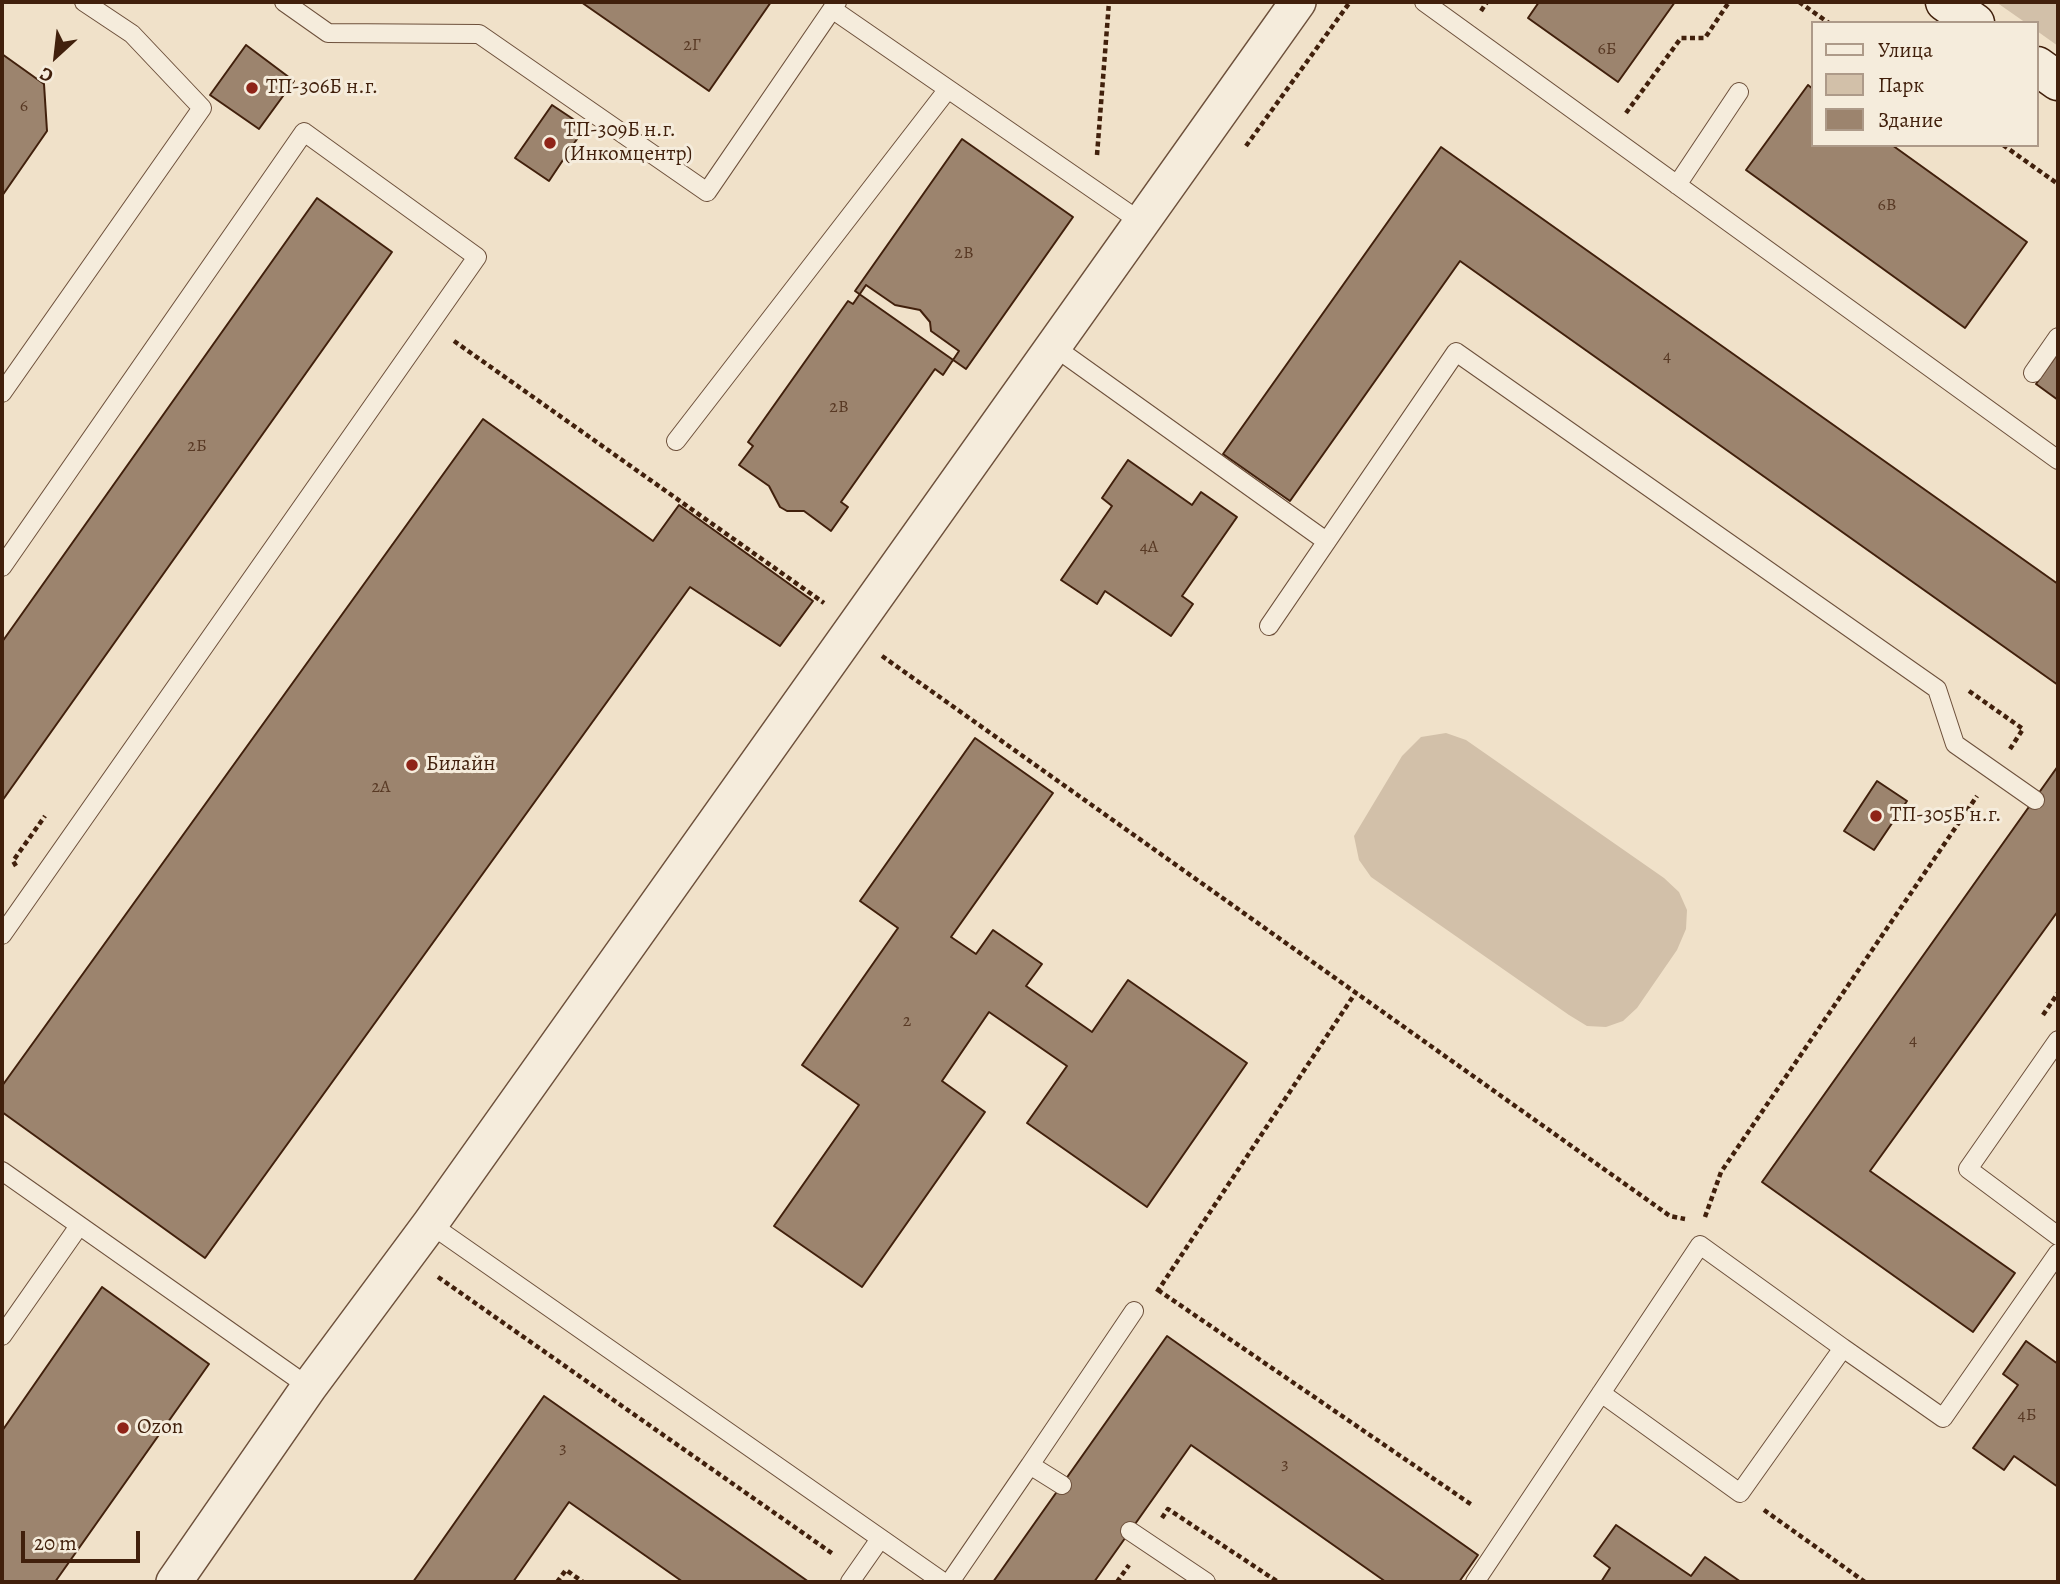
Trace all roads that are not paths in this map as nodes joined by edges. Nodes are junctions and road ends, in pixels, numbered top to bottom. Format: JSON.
{"nodes":[{"id":1,"x":84,"y":2,"type":"edge"},
{"id":2,"x":284,"y":2,"type":"edge"},
{"id":3,"x":1298,"y":2,"type":"edge"},
{"id":4,"x":1424,"y":2,"type":"edge"},
{"id":5,"x":1945,"y":2,"type":"edge"},
{"id":6,"x":835,"y":5,"type":"edge"},
{"id":7,"x":1972,"y":21,"type":"edge"},
{"id":8,"x":2039,"y":67,"type":"edge"},
{"id":9,"x":2058,"y":81,"type":"edge"},
{"id":10,"x":948,"y":89,"type":"junction"},
{"id":11,"x":1739,"y":92,"type":"dead end"},
{"id":12,"x":1677,"y":185,"type":"junction"},
{"id":13,"x":1141,"y":222,"type":"junction"},
{"id":14,"x":2058,"y":337,"type":"edge"},
{"id":15,"x":1053,"y":346,"type":"junction"},
{"id":16,"x":2033,"y":373,"type":"dead end"},
{"id":17,"x":2,"y":393,"type":"edge"},
{"id":18,"x":676,"y":440,"type":"dead end"},
{"id":19,"x":2058,"y":460,"type":"edge"},
{"id":20,"x":1326,"y":541,"type":"junction"},
{"id":21,"x":2,"y":567,"type":"edge"},
{"id":22,"x":1269,"y":626,"type":"dead end"},
{"id":23,"x":2035,"y":800,"type":"dead end"},
{"id":24,"x":2,"y":936,"type":"edge"},
{"id":25,"x":2058,"y":1040,"type":"edge"},
{"id":26,"x":2,"y":1171,"type":"edge"},
{"id":27,"x":430,"y":1224,"type":"junction"},
{"id":28,"x":79,"y":1226,"type":"junction"},
{"id":29,"x":2058,"y":1236,"type":"edge"},
{"id":30,"x":2058,"y":1253,"type":"edge"},
{"id":31,"x":1134,"y":1311,"type":"dead end"},
{"id":32,"x":2,"y":1336,"type":"edge"},
{"id":33,"x":1843,"y":1348,"type":"junction"},
{"id":34,"x":309,"y":1388,"type":"junction"},
{"id":35,"x":1601,"y":1393,"type":"junction"},
{"id":36,"x":1030,"y":1465,"type":"junction"},
{"id":37,"x":1062,"y":1485,"type":"dead end"},
{"id":38,"x":1130,"y":1531,"type":"dead end"},
{"id":39,"x":880,"y":1538,"type":"junction"},
{"id":40,"x":854,"y":1577,"type":"edge"},
{"id":41,"x":174,"y":1582,"type":"edge"},
{"id":42,"x":943,"y":1582,"type":"edge"},
{"id":43,"x":950,"y":1582,"type":"edge"},
{"id":44,"x":1206,"y":1582,"type":"edge"},
{"id":45,"x":1475,"y":1582,"type":"edge"}],
"edges":[{"from":1,"to":17,"type":"lane"},
{"from":2,"to":6,"type":"lane"},
{"from":3,"to":13,"type":"street"},
{"from":4,"to":12,"type":"lane"},
{"from":5,"to":7,"type":"main road"},
{"from":6,"to":10,"type":"lane"},
{"from":8,"to":9,"type":"main road"},
{"from":10,"to":13,"type":"lane"},
{"from":10,"to":18,"type":"lane"},
{"from":11,"to":12,"type":"lane"},
{"from":12,"to":19,"type":"lane"},
{"from":13,"to":15,"type":"street"},
{"from":14,"to":16,"type":"lane"},
{"from":15,"to":20,"type":"lane"},
{"from":15,"to":27,"type":"street"},
{"from":20,"to":22,"type":"lane"},
{"from":20,"to":23,"type":"lane"},
{"from":21,"to":24,"type":"lane"},
{"from":25,"to":29,"type":"lane"},
{"from":26,"to":28,"type":"lane"},
{"from":27,"to":34,"type":"street"},
{"from":27,"to":39,"type":"lane"},
{"from":28,"to":32,"type":"lane"},
{"from":28,"to":34,"type":"lane"},
{"from":30,"to":33,"type":"lane"},
{"from":31,"to":36,"type":"lane"},
{"from":33,"to":35,"type":"lane"},
{"from":33,"to":35,"type":"lane"},
{"from":34,"to":41,"type":"street"},
{"from":35,"to":45,"type":"lane"},
{"from":36,"to":37,"type":"lane"},
{"from":36,"to":43,"type":"lane"},
{"from":38,"to":44,"type":"lane"},
{"from":39,"to":40,"type":"lane"},
{"from":39,"to":42,"type":"lane"}]}
